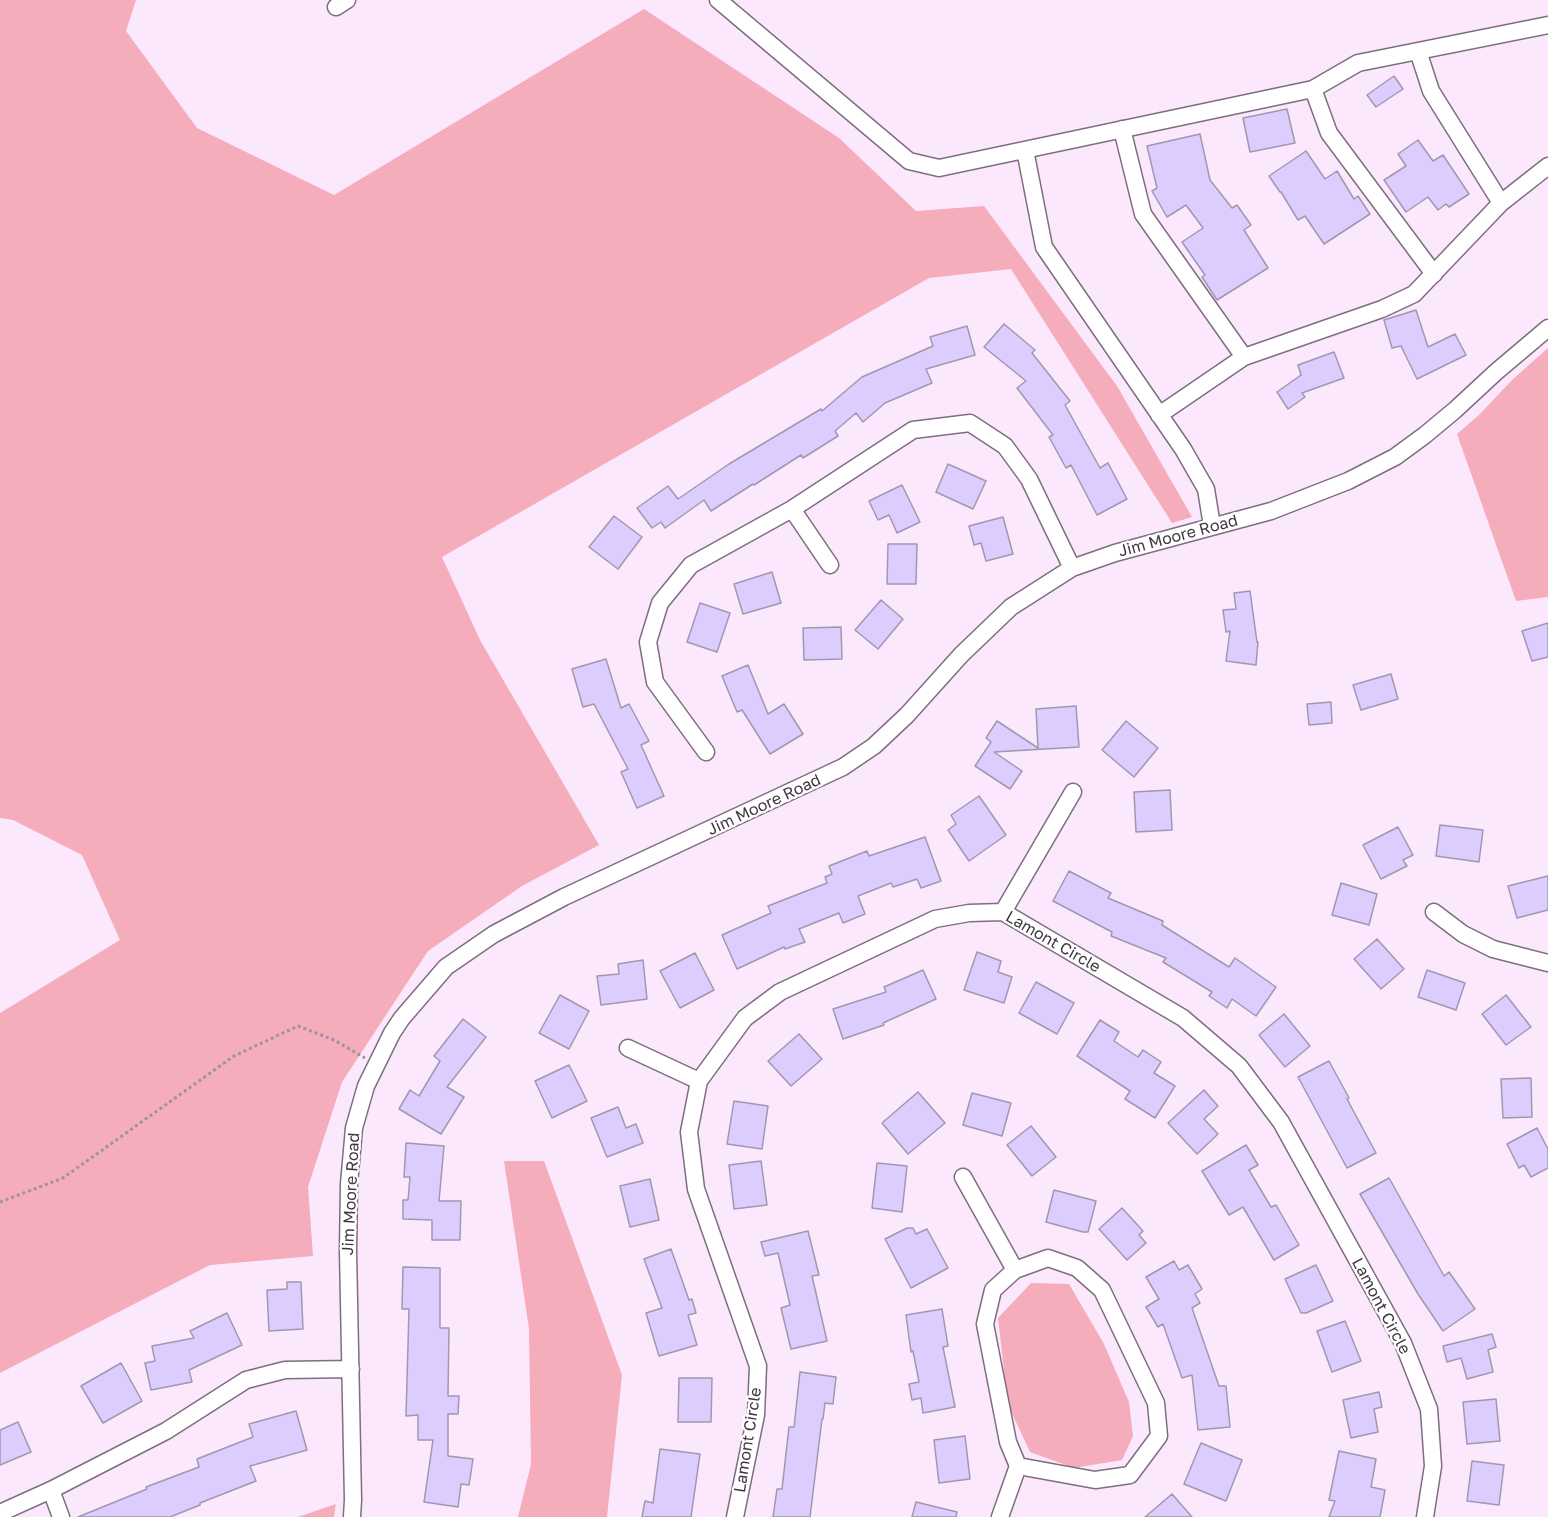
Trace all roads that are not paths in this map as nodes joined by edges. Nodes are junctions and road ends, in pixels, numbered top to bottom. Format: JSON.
{"nodes":[{"id":1,"x":718,"y":0,"type":"edge"},
{"id":2,"x":1548,"y":25,"type":"edge"},
{"id":3,"x":1418,"y":51,"type":"junction"},
{"id":4,"x":1313,"y":89,"type":"junction"},
{"id":5,"x":1122,"y":129,"type":"junction"},
{"id":6,"x":1025,"y":150,"type":"junction"},
{"id":7,"x":1548,"y":166,"type":"edge"},
{"id":8,"x":1502,"y":203,"type":"junction"},
{"id":9,"x":1434,"y":274,"type":"junction"},
{"id":10,"x":1548,"y":328,"type":"edge"},
{"id":11,"x":1244,"y":357,"type":"junction"},
{"id":12,"x":1159,"y":415,"type":"junction"},
{"id":13,"x":792,"y":509,"type":"junction"},
{"id":14,"x":1212,"y":526,"type":"junction"},
{"id":15,"x":830,"y":565,"type":"dead end"},
{"id":16,"x":1072,"y":568,"type":"junction"},
{"id":17,"x":705,"y":752,"type":"dead end"},
{"id":18,"x":1073,"y":792,"type":"dead end"},
{"id":19,"x":1004,"y":912,"type":"junction"},
{"id":20,"x":1434,"y":912,"type":"dead end"},
{"id":21,"x":1548,"y":963,"type":"edge"},
{"id":22,"x":628,"y":1048,"type":"dead end"},
{"id":23,"x":699,"y":1081,"type":"junction"},
{"id":24,"x":963,"y":1177,"type":"dead end"},
{"id":25,"x":1015,"y":1270,"type":"junction"},
{"id":26,"x":351,"y":1369,"type":"junction"},
{"id":27,"x":1018,"y":1466,"type":"junction"},
{"id":28,"x":51,"y":1490,"type":"junction"},
{"id":29,"x":0,"y":1513,"type":"edge"},
{"id":30,"x":61,"y":1517,"type":"edge"},
{"id":31,"x":352,"y":1517,"type":"edge"},
{"id":32,"x":735,"y":1517,"type":"edge"},
{"id":33,"x":1000,"y":1517,"type":"edge"},
{"id":34,"x":1425,"y":1517,"type":"edge"}],
"edges":[{"from":1,"to":6,"type":"street"},
{"from":2,"to":3,"type":"street"},
{"from":3,"to":4,"type":"street"},
{"from":3,"to":8,"type":"street"},
{"from":4,"to":5,"type":"street"},
{"from":4,"to":9,"type":"street"},
{"from":5,"to":6,"type":"street"},
{"from":5,"to":11,"type":"street"},
{"from":6,"to":12,"type":"street"},
{"from":7,"to":8,"type":"street"},
{"from":8,"to":9,"type":"street"},
{"from":9,"to":11,"type":"street"},
{"from":10,"to":14,"type":"street","name":"Jim Moore Road"},
{"from":11,"to":12,"type":"street"},
{"from":12,"to":14,"type":"street"},
{"from":13,"to":15,"type":"street"},
{"from":13,"to":16,"type":"street"},
{"from":13,"to":17,"type":"street"},
{"from":14,"to":16,"type":"street","name":"Jim Moore Road"},
{"from":16,"to":26,"type":"street","name":"Jim Moore Road"},
{"from":18,"to":19,"type":"street"},
{"from":19,"to":23,"type":"street","name":"Lamont Circle"},
{"from":19,"to":34,"type":"street","name":"Lamont Circle"},
{"from":20,"to":21,"type":"street"},
{"from":22,"to":23,"type":"street"},
{"from":23,"to":32,"type":"street","name":"Lamont Circle"},
{"from":24,"to":25,"type":"street"},
{"from":25,"to":27,"type":"street"},
{"from":25,"to":27,"type":"street"},
{"from":26,"to":28,"type":"street"},
{"from":26,"to":31,"type":"street","name":"Jim Moore Road"},
{"from":27,"to":33,"type":"street"},
{"from":28,"to":29,"type":"street"},
{"from":28,"to":30,"type":"street"}]}
